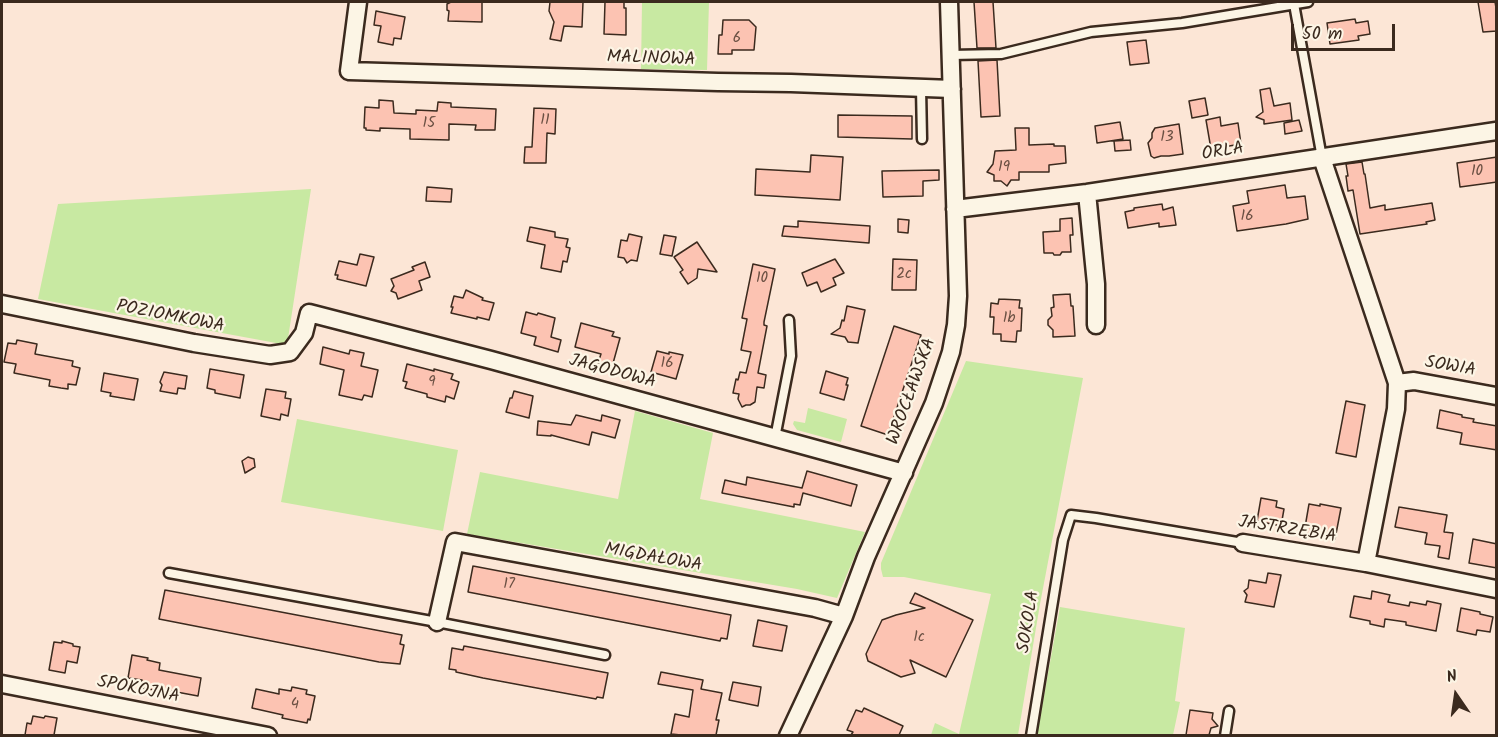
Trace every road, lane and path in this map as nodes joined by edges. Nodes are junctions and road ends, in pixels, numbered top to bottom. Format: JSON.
{"nodes":[{"id":1,"x":358,"y":2,"type":"edge"},
{"id":2,"x":949,"y":2,"type":"edge"},
{"id":3,"x":1308,"y":2,"type":"edge"},
{"id":4,"x":1294,"y":4,"type":"junction"},
{"id":5,"x":951,"y":55,"type":"junction"},
{"id":6,"x":921,"y":88,"type":"junction"},
{"id":7,"x":952,"y":90,"type":"junction"},
{"id":8,"x":1497,"y":131,"type":"edge"},
{"id":9,"x":922,"y":140,"type":"dead end"},
{"id":10,"x":1322,"y":158,"type":"junction"},
{"id":11,"x":1087,"y":193,"type":"junction"},
{"id":12,"x":955,"y":209,"type":"junction"},
{"id":13,"x":2,"y":304,"type":"edge"},
{"id":14,"x":309,"y":314,"type":"joint"},
{"id":15,"x":789,"y":320,"type":"dead end"},
{"id":16,"x":1096,"y":325,"type":"dead end"},
{"id":17,"x":1396,"y":383,"type":"junction"},
{"id":18,"x":1497,"y":396,"type":"edge"},
{"id":19,"x":775,"y":438,"type":"junction"},
{"id":20,"x":904,"y":473,"type":"junction"},
{"id":21,"x":1071,"y":515,"type":"joint"},
{"id":22,"x":1243,"y":543,"type":"joint"},
{"id":23,"x":1366,"y":563,"type":"junction"},
{"id":24,"x":169,"y":573,"type":"dead end"},
{"id":25,"x":1497,"y":589,"type":"edge"},
{"id":26,"x":844,"y":616,"type":"junction"},
{"id":27,"x":437,"y":622,"type":"junction"},
{"id":28,"x":605,"y":654,"type":"dead end"},
{"id":29,"x":2,"y":684,"type":"edge"},
{"id":30,"x":1229,"y":711,"type":"dead end"},
{"id":31,"x":268,"y":735,"type":"edge"},
{"id":32,"x":789,"y":735,"type":"edge"},
{"id":33,"x":1031,"y":735,"type":"edge"},
{"id":34,"x":1225,"y":735,"type":"edge"}],
"edges":[{"from":1,"to":6,"type":"street","name":"MALINOWA"},
{"from":2,"to":5,"type":"street","name":"WROCŁAWSKA"},
{"from":3,"to":4,"type":"lane"},
{"from":4,"to":5,"type":"lane"},
{"from":4,"to":10,"type":"lane"},
{"from":5,"to":7,"type":"street","name":"WROCŁAWSKA"},
{"from":6,"to":7,"type":"street","name":"MALINOWA"},
{"from":6,"to":9,"type":"lane"},
{"from":7,"to":12,"type":"street","name":"WROCŁAWSKA"},
{"from":8,"to":10,"type":"street","name":"ORLA"},
{"from":10,"to":11,"type":"street","name":"ORLA"},
{"from":10,"to":17,"type":"street"},
{"from":11,"to":12,"type":"street","name":"ORLA"},
{"from":11,"to":16,"type":"street"},
{"from":12,"to":20,"type":"street","name":"WROCŁAWSKA"},
{"from":13,"to":14,"type":"street","name":"POZIOMKOWA"},
{"from":14,"to":19,"type":"street","name":"JAGODOWA"},
{"from":15,"to":19,"type":"lane"},
{"from":17,"to":18,"type":"street","name":"SOWIA"},
{"from":17,"to":23,"type":"street"},
{"from":19,"to":20,"type":"street","name":"JAGODOWA"},
{"from":20,"to":26,"type":"street","name":"WROCŁAWSKA"},
{"from":21,"to":22,"type":"lane","name":"JASTRZĘBIA"},
{"from":21,"to":33,"type":"lane","name":"SOKOLA"},
{"from":22,"to":23,"type":"street","name":"JASTRZĘBIA"},
{"from":23,"to":25,"type":"street","name":"JASTRZĘBIA"},
{"from":24,"to":27,"type":"lane"},
{"from":26,"to":27,"type":"street","name":"MIGDAŁOWA"},
{"from":26,"to":32,"type":"street","name":"WROCŁAWSKA"},
{"from":27,"to":28,"type":"lane"},
{"from":29,"to":31,"type":"street","name":"SPOKOJNA"},
{"from":30,"to":34,"type":"lane"}]}
